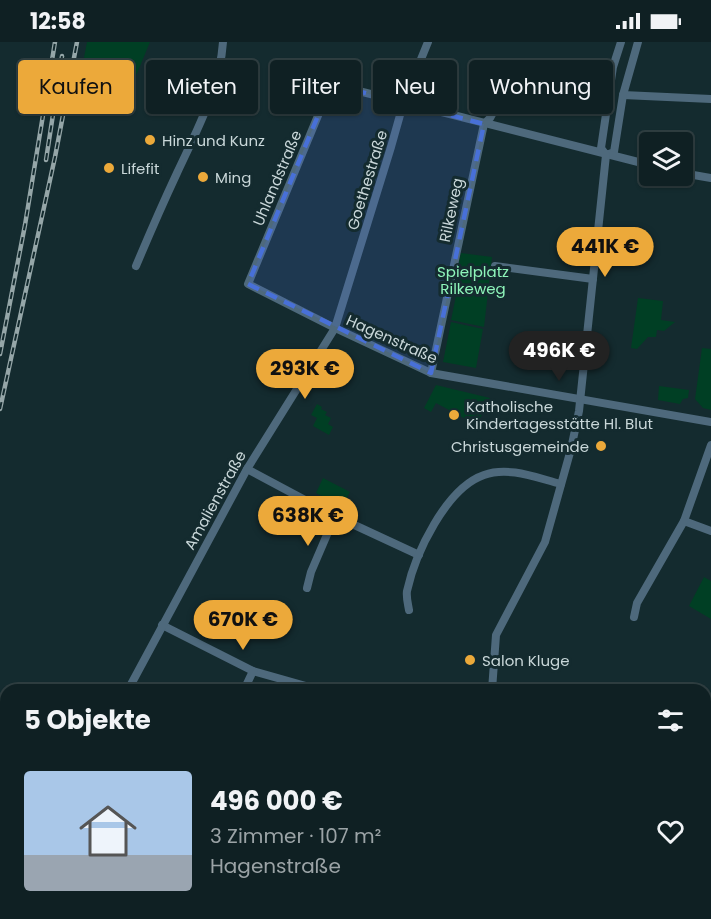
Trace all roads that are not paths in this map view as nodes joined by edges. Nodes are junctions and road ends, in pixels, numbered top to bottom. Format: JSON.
{"nodes":[{"id":1,"x":223,"y":42,"type":"edge"},
{"id":2,"x":428,"y":42,"type":"edge"},
{"id":3,"x":621,"y":42,"type":"edge"},
{"id":4,"x":638,"y":42,"type":"edge"},
{"id":5,"x":421,"y":60,"type":"edge"},
{"id":6,"x":373,"y":94,"type":"edge"},
{"id":7,"x":623,"y":95,"type":"junction"},
{"id":8,"x":711,"y":99,"type":"edge"},
{"id":9,"x":401,"y":114,"type":"edge"},
{"id":10,"x":449,"y":114,"type":"edge"},
{"id":11,"x":492,"y":114,"type":"edge"},
{"id":12,"x":484,"y":124,"type":"junction"},
{"id":13,"x":606,"y":155,"type":"junction"},
{"id":14,"x":639,"y":162,"type":"edge"},
{"id":15,"x":693,"y":175,"type":"edge"},
{"id":16,"x":711,"y":178,"type":"edge"},
{"id":17,"x":136,"y":266,"type":"dead end"},
{"id":18,"x":495,"y":266,"type":"dead end"},
{"id":19,"x":593,"y":279,"type":"junction"},
{"id":20,"x":248,"y":284,"type":"joint"},
{"id":21,"x":335,"y":328,"type":"junction"},
{"id":22,"x":431,"y":373,"type":"junction"},
{"id":23,"x":581,"y":399,"type":"junction"},
{"id":24,"x":711,"y":422,"type":"edge"},
{"id":25,"x":711,"y":445,"type":"edge"},
{"id":26,"x":247,"y":469,"type":"junction"},
{"id":27,"x":561,"y":484,"type":"junction"},
{"id":28,"x":335,"y":516,"type":"junction"},
{"id":29,"x":684,"y":520,"type":"junction"},
{"id":30,"x":711,"y":531,"type":"edge"},
{"id":31,"x":418,"y":555,"type":"junction"},
{"id":32,"x":307,"y":588,"type":"dead end"},
{"id":33,"x":409,"y":610,"type":"dead end"},
{"id":34,"x":634,"y":617,"type":"dead end"},
{"id":35,"x":162,"y":625,"type":"junction"},
{"id":36,"x":253,"y":671,"type":"junction"},
{"id":37,"x":131,"y":684,"type":"edge"},
{"id":38,"x":247,"y":684,"type":"edge"},
{"id":39,"x":299,"y":684,"type":"edge"},
{"id":40,"x":492,"y":684,"type":"edge"}],
"edges":[{"from":1,"to":17,"type":"street"},
{"from":2,"to":5,"type":"street","name":"Goethestraße"},
{"from":3,"to":13,"type":"street"},
{"from":4,"to":7,"type":"street"},
{"from":6,"to":20,"type":"street","name":"Uhlandstraße"},
{"from":7,"to":8,"type":"street"},
{"from":7,"to":13,"type":"street"},
{"from":9,"to":21,"type":"street","name":"Goethestraße"},
{"from":10,"to":12,"type":"street"},
{"from":11,"to":12,"type":"street","name":"Rilkeweg"},
{"from":12,"to":13,"type":"street"},
{"from":12,"to":22,"type":"street","name":"Rilkeweg"},
{"from":13,"to":14,"type":"street"},
{"from":13,"to":19,"type":"street"},
{"from":15,"to":16,"type":"street"},
{"from":18,"to":19,"type":"street"},
{"from":19,"to":23,"type":"street"},
{"from":20,"to":21,"type":"street","name":"Hagenstraße"},
{"from":21,"to":22,"type":"street","name":"Hagenstraße"},
{"from":21,"to":26,"type":"street","name":"Amalienstraße"},
{"from":22,"to":23,"type":"street","name":"Hagenstraße"},
{"from":23,"to":24,"type":"street","name":"Hagenstraße"},
{"from":23,"to":27,"type":"street"},
{"from":25,"to":29,"type":"street"},
{"from":26,"to":28,"type":"street"},
{"from":26,"to":35,"type":"street","name":"Amalienstraße"},
{"from":27,"to":31,"type":"street"},
{"from":27,"to":40,"type":"street"},
{"from":28,"to":31,"type":"street"},
{"from":28,"to":32,"type":"street"},
{"from":29,"to":30,"type":"street"},
{"from":29,"to":34,"type":"street"},
{"from":31,"to":33,"type":"street"},
{"from":35,"to":36,"type":"street"},
{"from":35,"to":37,"type":"street","name":"Amalienstraße"},
{"from":36,"to":38,"type":"street"},
{"from":36,"to":39,"type":"street"}]}
